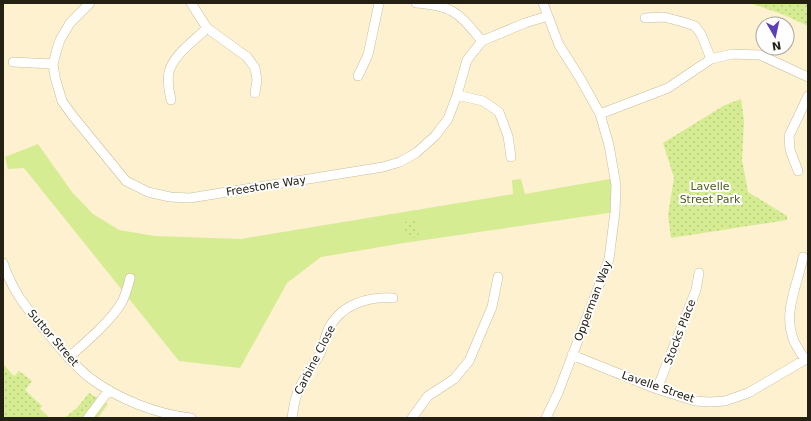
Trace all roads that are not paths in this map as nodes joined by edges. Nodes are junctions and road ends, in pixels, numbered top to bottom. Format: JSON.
{"nodes":[{"id":1,"x":90,"y":3,"type":"edge"},
{"id":2,"x":191,"y":3,"type":"edge"},
{"id":3,"x":379,"y":3,"type":"edge"},
{"id":4,"x":416,"y":3,"type":"edge"},
{"id":5,"x":544,"y":3,"type":"edge"},
{"id":6,"x":548,"y":16,"type":"junction"},
{"id":7,"x":644,"y":18,"type":"dead end"},
{"id":8,"x":207,"y":28,"type":"junction"},
{"id":9,"x":482,"y":41,"type":"junction"},
{"id":10,"x":711,"y":59,"type":"junction"},
{"id":11,"x":13,"y":62,"type":"dead end"},
{"id":12,"x":53,"y":64,"type":"junction"},
{"id":13,"x":358,"y":76,"type":"dead end"},
{"id":14,"x":808,"y":77,"type":"edge"},
{"id":15,"x":255,"y":93,"type":"dead end"},
{"id":16,"x":457,"y":95,"type":"junction"},
{"id":17,"x":808,"y":96,"type":"edge"},
{"id":18,"x":170,"y":100,"type":"dead end"},
{"id":19,"x":600,"y":114,"type":"junction"},
{"id":20,"x":511,"y":157,"type":"dead end"},
{"id":21,"x":798,"y":171,"type":"dead end"},
{"id":22,"x":803,"y":257,"type":"dead end"},
{"id":23,"x":3,"y":263,"type":"edge"},
{"id":24,"x":699,"y":273,"type":"dead end"},
{"id":25,"x":498,"y":277,"type":"dead end"},
{"id":26,"x":130,"y":278,"type":"dead end"},
{"id":27,"x":393,"y":298,"type":"dead end"},
{"id":28,"x":572,"y":355,"type":"junction"},
{"id":29,"x":68,"y":358,"type":"junction"},
{"id":30,"x":807,"y":359,"type":"edge"},
{"id":31,"x":657,"y":389,"type":"junction"},
{"id":32,"x":108,"y":390,"type":"junction"},
{"id":33,"x":88,"y":418,"type":"edge"},
{"id":34,"x":191,"y":418,"type":"edge"},
{"id":35,"x":292,"y":418,"type":"edge"},
{"id":36,"x":412,"y":418,"type":"edge"},
{"id":37,"x":546,"y":418,"type":"edge"}],
"edges":[{"from":1,"to":12,"type":"street","name":"Freestone Way"},
{"from":2,"to":8,"type":"street"},
{"from":3,"to":13,"type":"street"},
{"from":4,"to":9,"type":"street"},
{"from":5,"to":6,"type":"street","name":"Opperman Way"},
{"from":6,"to":9,"type":"street","name":"Freestone Way"},
{"from":6,"to":19,"type":"street","name":"Opperman Way"},
{"from":7,"to":10,"type":"street"},
{"from":8,"to":15,"type":"street"},
{"from":8,"to":18,"type":"street"},
{"from":9,"to":16,"type":"street","name":"Freestone Way"},
{"from":10,"to":14,"type":"street"},
{"from":10,"to":19,"type":"street"},
{"from":11,"to":12,"type":"street"},
{"from":12,"to":16,"type":"street","name":"Freestone Way"},
{"from":16,"to":20,"type":"street"},
{"from":17,"to":21,"type":"street"},
{"from":19,"to":28,"type":"street","name":"Opperman Way"},
{"from":22,"to":30,"type":"street"},
{"from":23,"to":29,"type":"street","name":"Suttor Street"},
{"from":24,"to":31,"type":"street","name":"Stocks Place"},
{"from":25,"to":36,"type":"street"},
{"from":26,"to":29,"type":"street"},
{"from":27,"to":35,"type":"street","name":"Carbine Close"},
{"from":28,"to":31,"type":"street","name":"Lavelle Street"},
{"from":28,"to":37,"type":"street","name":"Opperman Way"},
{"from":29,"to":32,"type":"street","name":"Suttor Street"},
{"from":30,"to":31,"type":"street","name":"Lavelle Street"},
{"from":32,"to":33,"type":"street"},
{"from":32,"to":34,"type":"street","name":"Suttor Street"}]}
